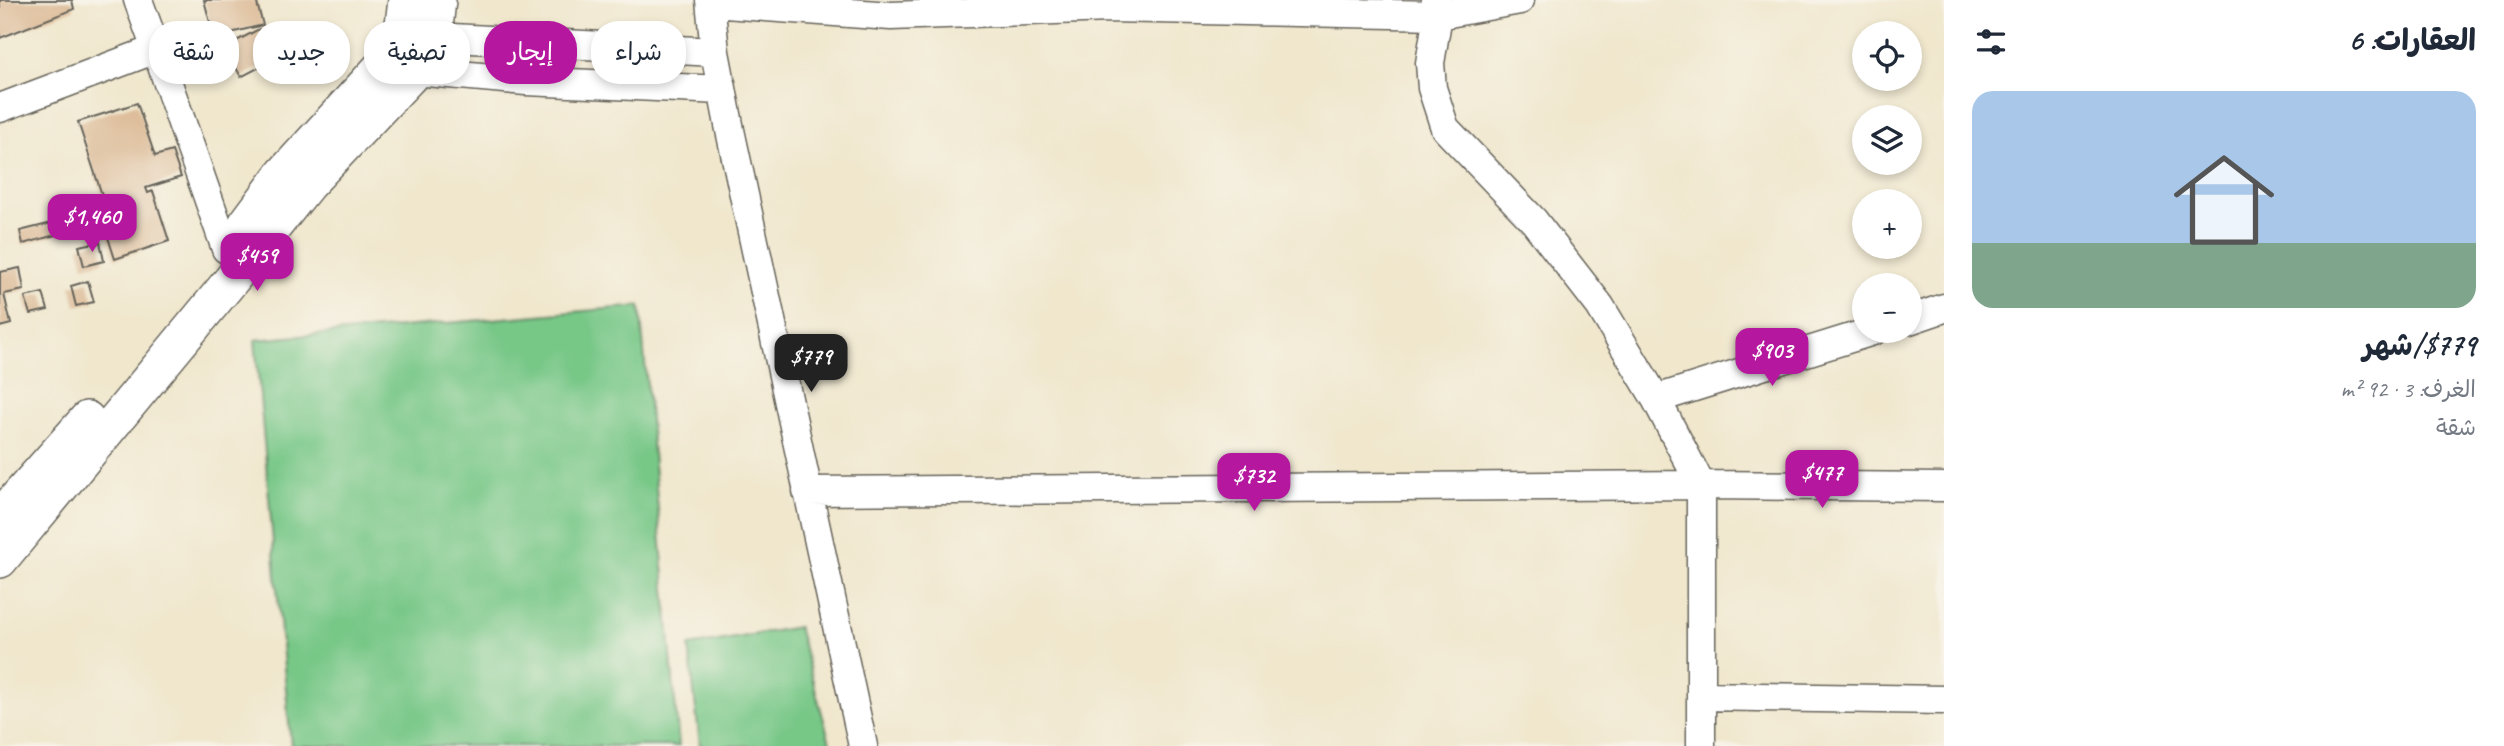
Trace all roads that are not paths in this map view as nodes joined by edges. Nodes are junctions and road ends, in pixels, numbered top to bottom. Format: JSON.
{"nodes":[{"id":1,"x":138,"y":0,"type":"edge"},
{"id":2,"x":438,"y":0,"type":"edge"},
{"id":3,"x":1520,"y":0,"type":"edge"},
{"id":4,"x":710,"y":2,"type":"edge"},
{"id":5,"x":1109,"y":4,"type":"edge"},
{"id":6,"x":1437,"y":7,"type":"edge"},
{"id":7,"x":416,"y":21,"type":"edge"},
{"id":8,"x":470,"y":28,"type":"edge"},
{"id":9,"x":149,"y":30,"type":"edge"},
{"id":10,"x":149,"y":52,"type":"edge"},
{"id":11,"x":715,"y":52,"type":"junction"},
{"id":12,"x":470,"y":75,"type":"edge"},
{"id":13,"x":168,"y":84,"type":"edge"},
{"id":14,"x":382,"y":84,"type":"edge"},
{"id":15,"x":387,"y":84,"type":"edge"},
{"id":16,"x":723,"y":90,"type":"junction"},
{"id":17,"x":0,"y":108,"type":"edge"},
{"id":18,"x":226,"y":249,"type":"junction"},
{"id":19,"x":1944,"y":308,"type":"edge"},
{"id":20,"x":1922,"y":316,"type":"edge"},
{"id":21,"x":1852,"y":338,"type":"edge"},
{"id":22,"x":1656,"y":399,"type":"junction"},
{"id":23,"x":1701,"y":485,"type":"junction"},
{"id":24,"x":1944,"y":487,"type":"edge"},
{"id":25,"x":807,"y":491,"type":"junction"},
{"id":26,"x":0,"y":517,"type":"edge"},
{"id":27,"x":0,"y":560,"type":"edge"},
{"id":28,"x":1701,"y":696,"type":"junction"},
{"id":29,"x":1944,"y":700,"type":"edge"},
{"id":30,"x":863,"y":746,"type":"edge"},
{"id":31,"x":1701,"y":746,"type":"edge"}],
"edges":[{"from":1,"to":9,"type":"street"},
{"from":2,"to":7,"type":"street"},
{"from":3,"to":6,"type":"street"},
{"from":4,"to":5,"type":"street"},
{"from":4,"to":11,"type":"street"},
{"from":5,"to":6,"type":"street"},
{"from":6,"to":22,"type":"street"},
{"from":8,"to":11,"type":"street"},
{"from":10,"to":17,"type":"street"},
{"from":11,"to":16,"type":"street"},
{"from":12,"to":16,"type":"street"},
{"from":13,"to":18,"type":"street"},
{"from":14,"to":18,"type":"street"},
{"from":15,"to":27,"type":"street"},
{"from":16,"to":25,"type":"street"},
{"from":18,"to":26,"type":"street"},
{"from":19,"to":20,"type":"street"},
{"from":21,"to":22,"type":"street"},
{"from":22,"to":23,"type":"street"},
{"from":23,"to":24,"type":"street"},
{"from":23,"to":25,"type":"street"},
{"from":23,"to":28,"type":"street"},
{"from":25,"to":30,"type":"street"},
{"from":28,"to":29,"type":"street"},
{"from":28,"to":31,"type":"street"}]}
